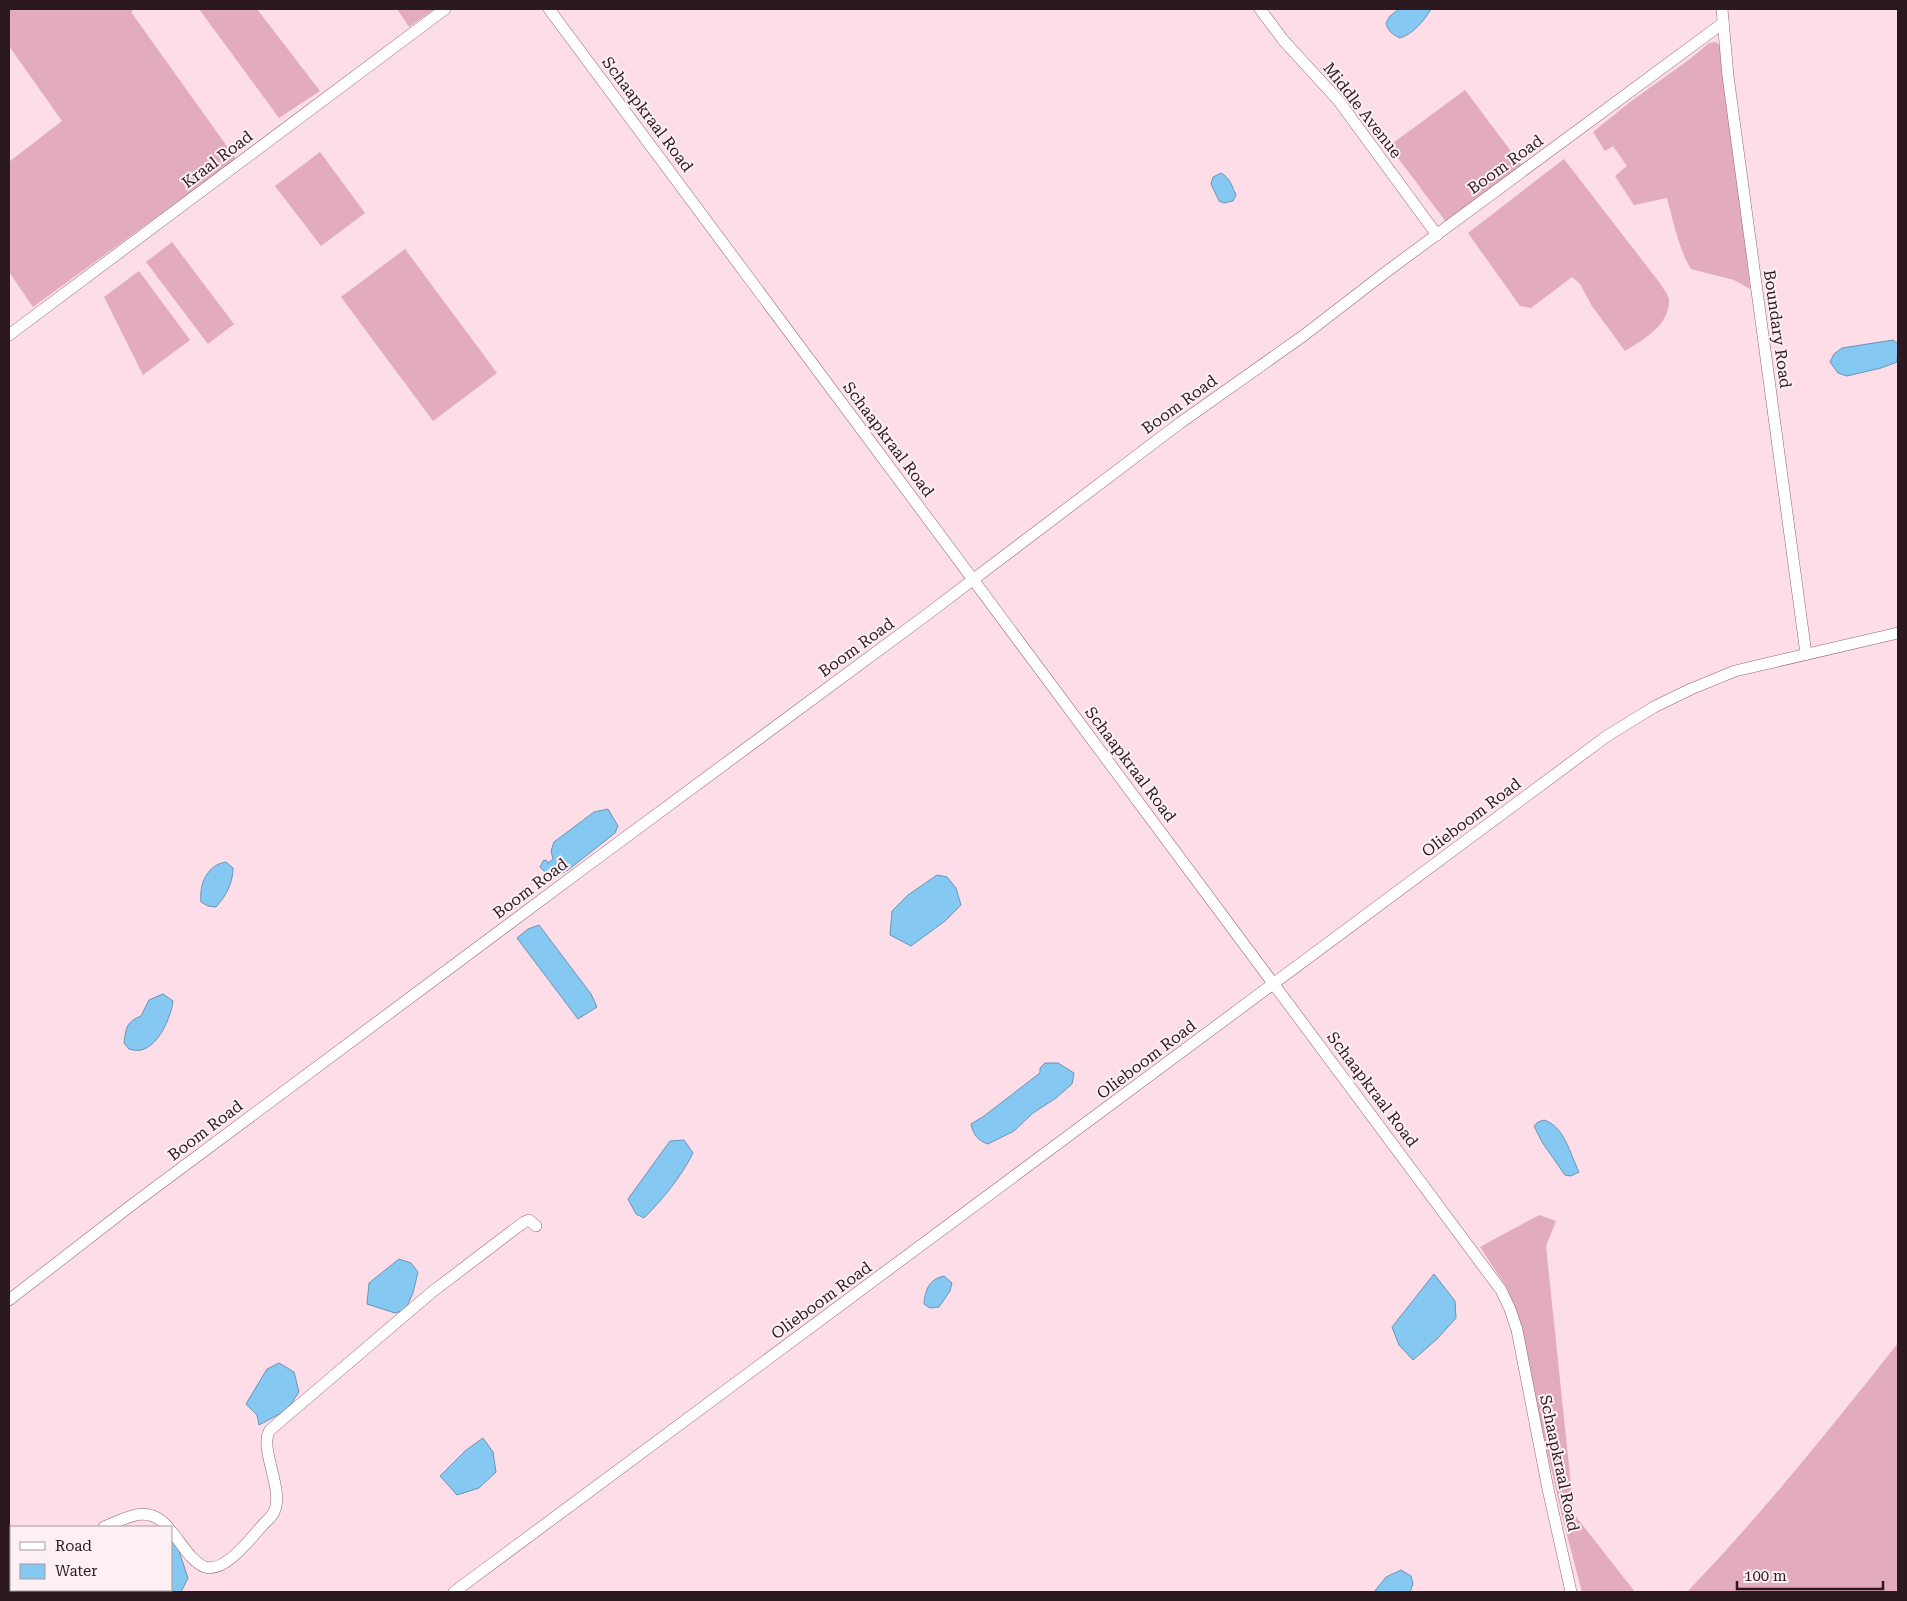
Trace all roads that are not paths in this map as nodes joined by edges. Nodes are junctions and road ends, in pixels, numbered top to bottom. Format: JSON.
{"nodes":[{"id":1,"x":445,"y":9,"type":"edge"},
{"id":2,"x":549,"y":9,"type":"edge"},
{"id":3,"x":1260,"y":9,"type":"edge"},
{"id":4,"x":1722,"y":9,"type":"edge"},
{"id":5,"x":1723,"y":23,"type":"junction"},
{"id":6,"x":1437,"y":235,"type":"junction"},
{"id":7,"x":9,"y":335,"type":"edge"},
{"id":8,"x":973,"y":580,"type":"junction"},
{"id":9,"x":1898,"y":633,"type":"edge"},
{"id":10,"x":1806,"y":654,"type":"junction"},
{"id":11,"x":1274,"y":985,"type":"junction"},
{"id":12,"x":536,"y":1226,"type":"dead end"},
{"id":13,"x":9,"y":1300,"type":"edge"},
{"id":14,"x":106,"y":1526,"type":"edge"},
{"id":15,"x":167,"y":1526,"type":"edge"},
{"id":16,"x":172,"y":1532,"type":"edge"},
{"id":17,"x":454,"y":1592,"type":"edge"},
{"id":18,"x":1571,"y":1592,"type":"edge"}],
"edges":[{"from":1,"to":7,"type":"street","name":"Kraal Road"},
{"from":2,"to":8,"type":"street","name":"Schaapkraal Road"},
{"from":3,"to":6,"type":"street","name":"Middle Avenue"},
{"from":4,"to":5,"type":"street","name":"Boundary Road"},
{"from":5,"to":6,"type":"street","name":"Boom Road"},
{"from":5,"to":10,"type":"street","name":"Boundary Road"},
{"from":6,"to":8,"type":"street","name":"Boom Road"},
{"from":8,"to":11,"type":"street","name":"Schaapkraal Road"},
{"from":8,"to":13,"type":"street","name":"Boom Road"},
{"from":9,"to":10,"type":"street","name":"Olieboom Road"},
{"from":10,"to":11,"type":"street","name":"Olieboom Road"},
{"from":11,"to":17,"type":"street","name":"Olieboom Road"},
{"from":11,"to":18,"type":"street","name":"Schaapkraal Road"},
{"from":12,"to":16,"type":"street"},
{"from":14,"to":15,"type":"street"}]}
